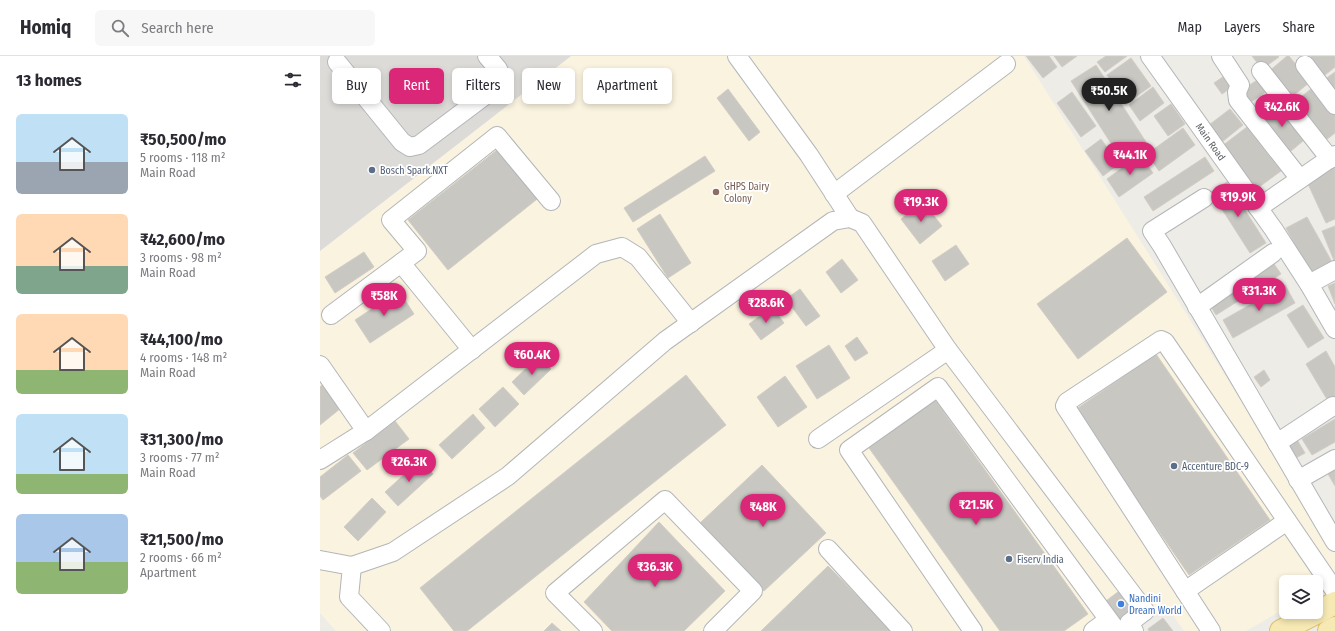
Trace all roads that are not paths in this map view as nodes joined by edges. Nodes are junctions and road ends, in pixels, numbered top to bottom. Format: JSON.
{"nodes":[{"id":1,"x":487,"y":56,"type":"edge"},
{"id":2,"x":738,"y":56,"type":"edge"},
{"id":3,"x":1150,"y":56,"type":"edge"},
{"id":4,"x":1221,"y":56,"type":"edge"},
{"id":5,"x":337,"y":62,"type":"dead end"},
{"id":6,"x":1006,"y":64,"type":"dead end"},
{"id":7,"x":1305,"y":65,"type":"dead end"},
{"id":8,"x":1261,"y":71,"type":"dead end"},
{"id":9,"x":1335,"y":105,"type":"edge"},
{"id":10,"x":1332,"y":157,"type":"edge"},
{"id":11,"x":1300,"y":179,"type":"junction"},
{"id":12,"x":834,"y":194,"type":"junction"},
{"id":13,"x":1204,"y":198,"type":"dead end"},
{"id":14,"x":551,"y":200,"type":"dead end"},
{"id":15,"x":1258,"y":208,"type":"junction"},
{"id":16,"x":850,"y":218,"type":"junction"},
{"id":17,"x":1273,"y":253,"type":"dead end"},
{"id":18,"x":401,"y":263,"type":"junction"},
{"id":19,"x":1335,"y":270,"type":"edge"},
{"id":20,"x":1309,"y":284,"type":"junction"},
{"id":21,"x":1197,"y":307,"type":"junction"},
{"id":22,"x":331,"y":315,"type":"dead end"},
{"id":23,"x":691,"y":323,"type":"junction"},
{"id":24,"x":1335,"y":329,"type":"edge"},
{"id":25,"x":472,"y":350,"type":"junction"},
{"id":26,"x":948,"y":350,"type":"junction"},
{"id":27,"x":320,"y":365,"type":"edge"},
{"id":28,"x":1333,"y":406,"type":"dead end"},
{"id":29,"x":366,"y":431,"type":"junction"},
{"id":30,"x":818,"y":439,"type":"dead end"},
{"id":31,"x":1277,"y":442,"type":"junction"},
{"id":32,"x":1335,"y":459,"type":"edge"},
{"id":33,"x":320,"y":460,"type":"edge"},
{"id":34,"x":1298,"y":480,"type":"junction"},
{"id":35,"x":1287,"y":521,"type":"junction"},
{"id":36,"x":1335,"y":542,"type":"edge"},
{"id":37,"x":828,"y":549,"type":"dead end"},
{"id":38,"x":320,"y":560,"type":"edge"},
{"id":39,"x":352,"y":566,"type":"junction"},
{"id":40,"x":1185,"y":591,"type":"junction"},
{"id":41,"x":1335,"y":591,"type":"edge"},
{"id":42,"x":1335,"y":603,"type":"edge"},
{"id":43,"x":1112,"y":625,"type":"edge"},
{"id":44,"x":1335,"y":628,"type":"edge"},
{"id":45,"x":381,"y":631,"type":"edge"},
{"id":46,"x":593,"y":631,"type":"edge"},
{"id":47,"x":713,"y":631,"type":"edge"},
{"id":48,"x":903,"y":631,"type":"edge"},
{"id":49,"x":973,"y":631,"type":"edge"},
{"id":50,"x":1093,"y":631,"type":"edge"},
{"id":51,"x":1134,"y":631,"type":"edge"},
{"id":52,"x":1211,"y":631,"type":"edge"},
{"id":53,"x":1281,"y":631,"type":"edge"},
{"id":54,"x":1329,"y":631,"type":"edge"}],
"edges":[{"from":1,"to":5,"type":"street"},
{"from":2,"to":12,"type":"street"},
{"from":3,"to":15,"type":"street","name":"Main Road"},
{"from":4,"to":11,"type":"street"},
{"from":6,"to":12,"type":"street"},
{"from":7,"to":9,"type":"street"},
{"from":8,"to":10,"type":"street"},
{"from":10,"to":11,"type":"street"},
{"from":11,"to":15,"type":"street"},
{"from":12,"to":16,"type":"street"},
{"from":13,"to":21,"type":"street"},
{"from":14,"to":18,"type":"street"},
{"from":15,"to":20,"type":"street","name":"Main Road"},
{"from":16,"to":23,"type":"street"},
{"from":16,"to":26,"type":"street"},
{"from":17,"to":21,"type":"street"},
{"from":18,"to":22,"type":"street"},
{"from":18,"to":25,"type":"street"},
{"from":19,"to":20,"type":"street"},
{"from":20,"to":24,"type":"street","name":"Main Road"},
{"from":21,"to":31,"type":"street"},
{"from":23,"to":25,"type":"street"},
{"from":23,"to":39,"type":"street"},
{"from":25,"to":29,"type":"street"},
{"from":26,"to":30,"type":"street"},
{"from":26,"to":51,"type":"street"},
{"from":27,"to":29,"type":"street"},
{"from":28,"to":31,"type":"street"},
{"from":29,"to":33,"type":"street"},
{"from":31,"to":34,"type":"street"},
{"from":32,"to":34,"type":"street"},
{"from":34,"to":36,"type":"street"},
{"from":35,"to":40,"type":"street"},
{"from":35,"to":40,"type":"street"},
{"from":35,"to":41,"type":"street"},
{"from":37,"to":48,"type":"street"},
{"from":38,"to":39,"type":"street"},
{"from":39,"to":45,"type":"street"},
{"from":40,"to":52,"type":"street"},
{"from":42,"to":53,"type":"main road"},
{"from":43,"to":49,"type":"street"},
{"from":43,"to":50,"type":"street"},
{"from":44,"to":54,"type":"main road"},
{"from":46,"to":47,"type":"street"}]}
